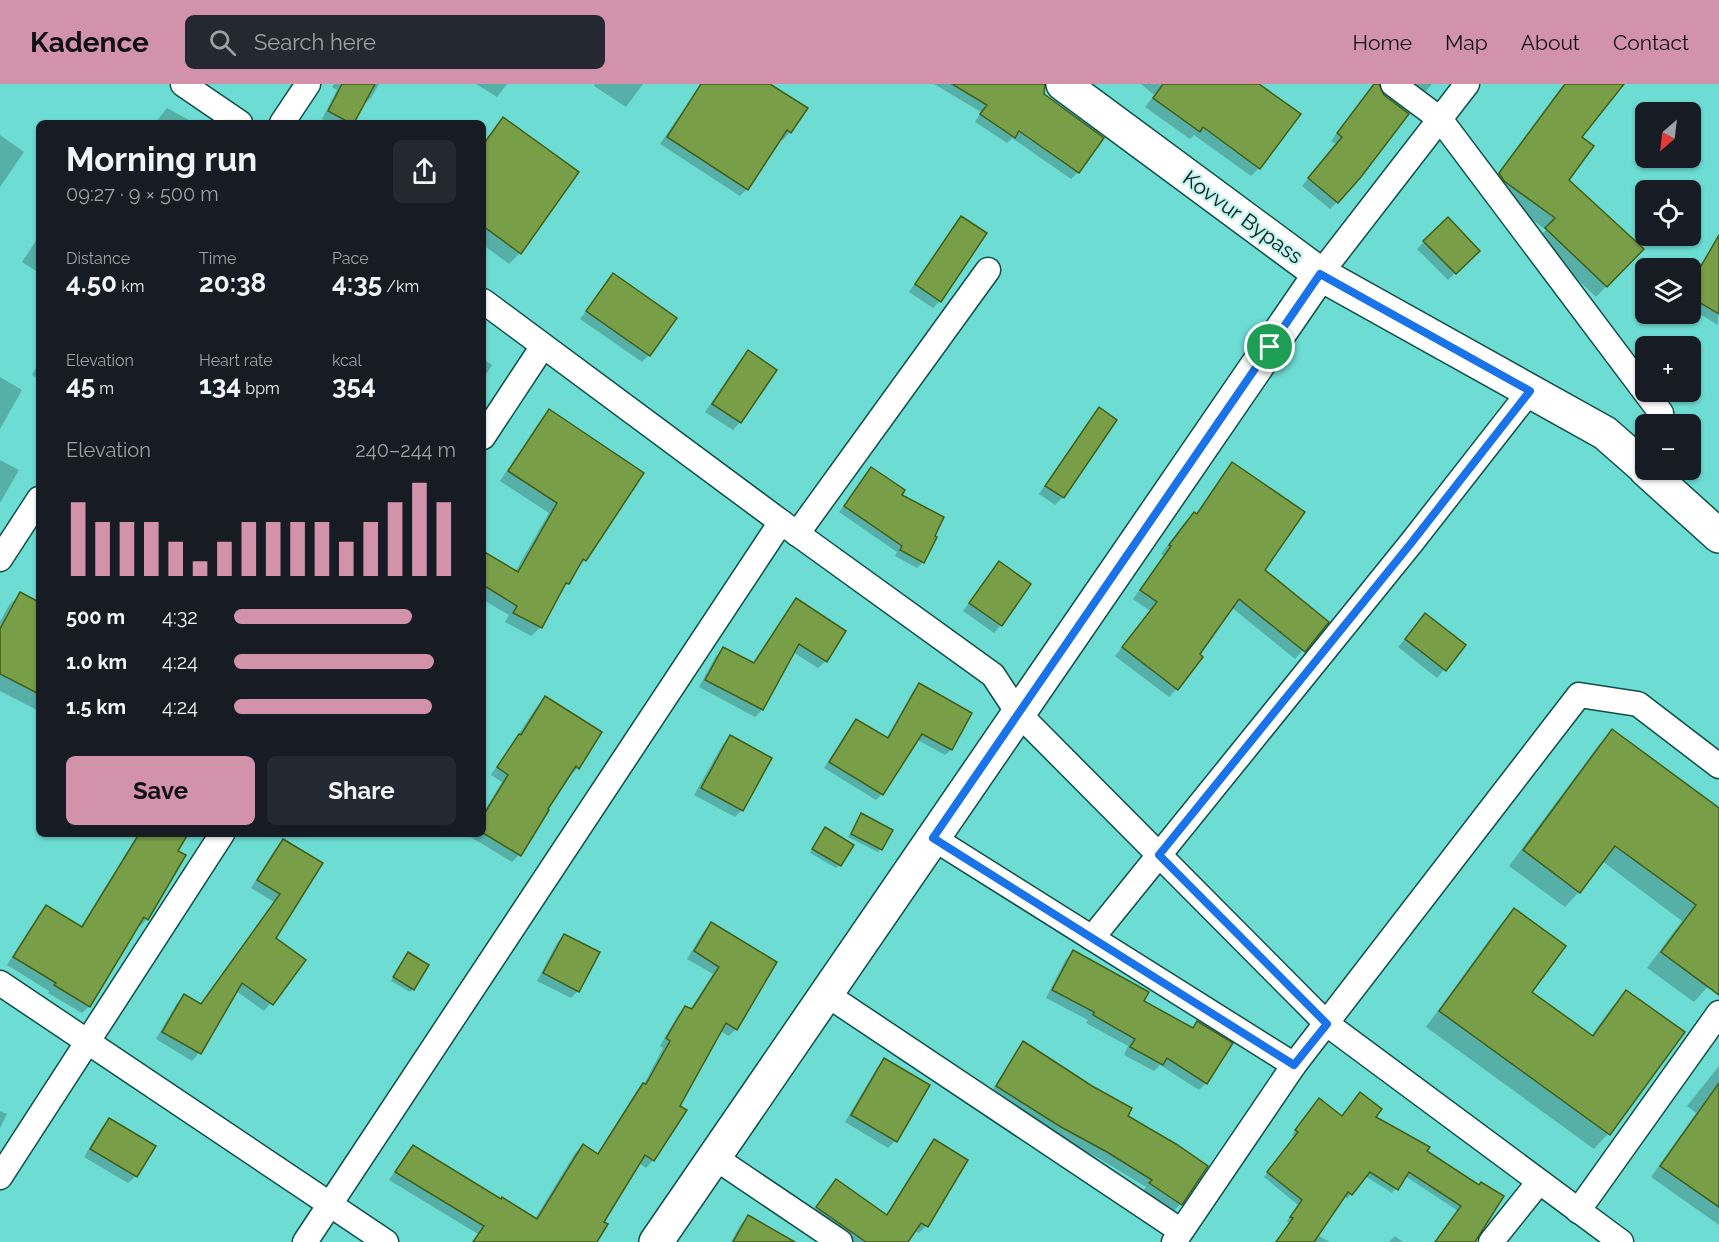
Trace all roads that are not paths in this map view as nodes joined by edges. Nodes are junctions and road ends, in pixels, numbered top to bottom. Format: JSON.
{"nodes":[{"id":1,"x":183,"y":84,"type":"edge"},
{"id":2,"x":308,"y":84,"type":"edge"},
{"id":3,"x":1063,"y":84,"type":"edge"},
{"id":4,"x":1393,"y":84,"type":"edge"},
{"id":5,"x":1467,"y":84,"type":"edge"},
{"id":6,"x":1440,"y":119,"type":"junction"},
{"id":7,"x":236,"y":120,"type":"edge"},
{"id":8,"x":284,"y":120,"type":"edge"},
{"id":9,"x":987,"y":270,"type":"dead end"},
{"id":10,"x":1320,"y":274,"type":"junction"},
{"id":11,"x":486,"y":303,"type":"edge"},
{"id":12,"x":543,"y":346,"type":"junction"},
{"id":13,"x":1530,"y":391,"type":"junction"},
{"id":14,"x":1661,"y":414,"type":"edge"},
{"id":15,"x":486,"y":432,"type":"edge"},
{"id":16,"x":1635,"y":459,"type":"edge"},
{"id":17,"x":1669,"y":481,"type":"edge"},
{"id":18,"x":36,"y":504,"type":"edge"},
{"id":19,"x":789,"y":528,"type":"junction"},
{"id":20,"x":1719,"y":536,"type":"edge"},
{"id":21,"x":0,"y":559,"type":"edge"},
{"id":22,"x":1018,"y":713,"type":"junction"},
{"id":23,"x":1719,"y":766,"type":"edge"},
{"id":24,"x":220,"y":837,"type":"edge"},
{"id":25,"x":933,"y":838,"type":"junction"},
{"id":26,"x":1159,"y":855,"type":"junction"},
{"id":27,"x":1092,"y":938,"type":"junction"},
{"id":28,"x":0,"y":983,"type":"edge"},
{"id":29,"x":826,"y":994,"type":"junction"},
{"id":30,"x":1719,"y":1013,"type":"edge"},
{"id":31,"x":1327,"y":1024,"type":"junction"},
{"id":32,"x":86,"y":1041,"type":"junction"},
{"id":33,"x":1294,"y":1065,"type":"junction"},
{"id":34,"x":714,"y":1157,"type":"junction"},
{"id":35,"x":0,"y":1177,"type":"edge"},
{"id":36,"x":1539,"y":1182,"type":"junction"},
{"id":37,"x":330,"y":1204,"type":"junction"},
{"id":38,"x":1578,"y":1211,"type":"junction"},
{"id":39,"x":1178,"y":1236,"type":"edge"},
{"id":40,"x":1614,"y":1240,"type":"edge"},
{"id":41,"x":305,"y":1242,"type":"edge"},
{"id":42,"x":386,"y":1242,"type":"edge"},
{"id":43,"x":656,"y":1242,"type":"edge"},
{"id":44,"x":840,"y":1242,"type":"edge"},
{"id":45,"x":1491,"y":1242,"type":"edge"}],
"edges":[{"from":1,"to":7,"type":"street"},
{"from":2,"to":8,"type":"street"},
{"from":3,"to":10,"type":"street","name":"Kovvur Bypass"},
{"from":4,"to":6,"type":"street"},
{"from":5,"to":6,"type":"street"},
{"from":6,"to":10,"type":"street"},
{"from":6,"to":14,"type":"street"},
{"from":9,"to":19,"type":"street"},
{"from":10,"to":13,"type":"street","name":"Kovvur Bypass"},
{"from":10,"to":22,"type":"street"},
{"from":11,"to":12,"type":"street"},
{"from":12,"to":15,"type":"street"},
{"from":12,"to":19,"type":"street"},
{"from":13,"to":16,"type":"street","name":"Kovvur Bypass"},
{"from":13,"to":26,"type":"street"},
{"from":17,"to":20,"type":"street","name":"Kovvur Bypass"},
{"from":18,"to":21,"type":"street"},
{"from":19,"to":22,"type":"street"},
{"from":19,"to":37,"type":"street"},
{"from":22,"to":25,"type":"street"},
{"from":22,"to":26,"type":"street"},
{"from":23,"to":31,"type":"street"},
{"from":24,"to":32,"type":"street"},
{"from":25,"to":27,"type":"street"},
{"from":25,"to":29,"type":"street"},
{"from":26,"to":27,"type":"street"},
{"from":26,"to":31,"type":"street"},
{"from":27,"to":33,"type":"street"},
{"from":28,"to":32,"type":"street"},
{"from":29,"to":34,"type":"street"},
{"from":29,"to":39,"type":"street"},
{"from":30,"to":38,"type":"street"},
{"from":31,"to":33,"type":"street"},
{"from":31,"to":36,"type":"street"},
{"from":32,"to":35,"type":"street"},
{"from":32,"to":37,"type":"street"},
{"from":33,"to":39,"type":"street"},
{"from":34,"to":43,"type":"street"},
{"from":34,"to":44,"type":"street"},
{"from":36,"to":38,"type":"street"},
{"from":36,"to":45,"type":"street"},
{"from":37,"to":41,"type":"street"},
{"from":37,"to":42,"type":"street"},
{"from":38,"to":40,"type":"street"}]}
